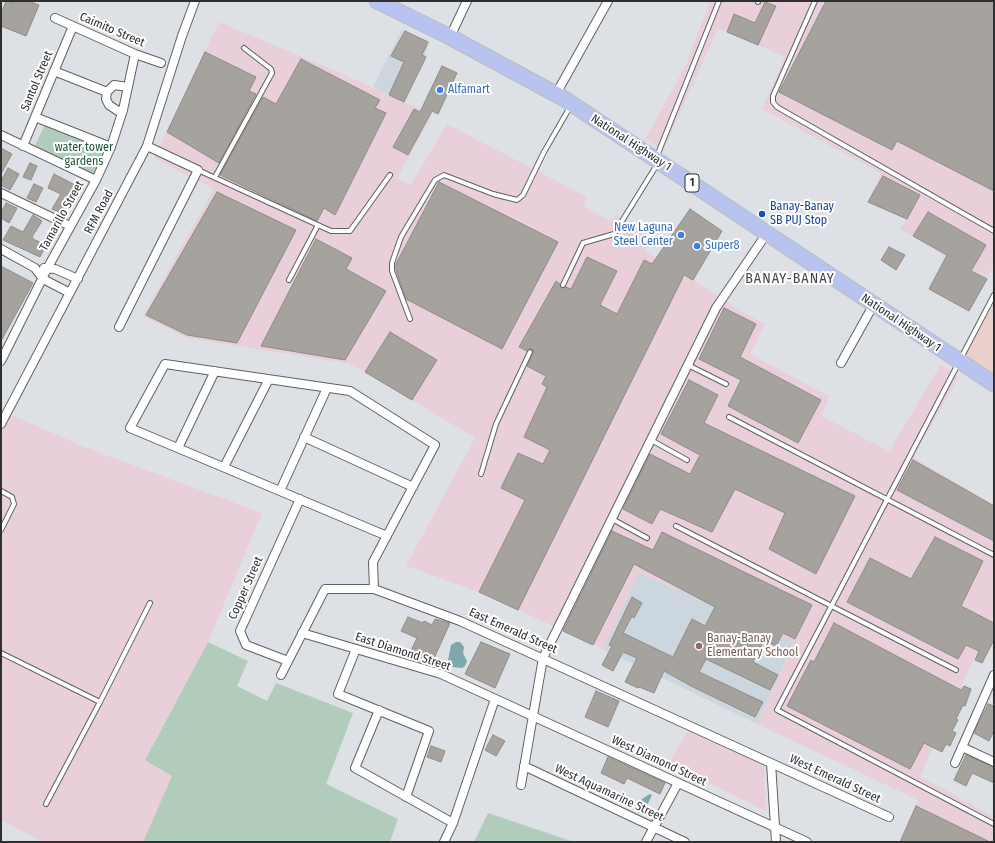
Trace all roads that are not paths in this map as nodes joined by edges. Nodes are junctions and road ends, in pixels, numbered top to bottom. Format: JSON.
{"nodes":[{"id":1,"x":196,"y":1,"type":"edge"},
{"id":2,"x":378,"y":1,"type":"edge"},
{"id":3,"x":467,"y":1,"type":"edge"},
{"id":4,"x":608,"y":1,"type":"edge"},
{"id":5,"x":719,"y":1,"type":"edge"},
{"id":6,"x":815,"y":1,"type":"edge"},
{"id":7,"x":55,"y":18,"type":"dead end"},
{"id":8,"x":74,"y":26,"type":"junction"},
{"id":9,"x":450,"y":37,"type":"junction"},
{"id":10,"x":244,"y":48,"type":"dead end"},
{"id":11,"x":136,"y":54,"type":"junction"},
{"id":12,"x":161,"y":63,"type":"dead end"},
{"id":13,"x":54,"y":71,"type":"junction"},
{"id":14,"x":128,"y":86,"type":"junction"},
{"id":15,"x":107,"y":92,"type":"junction"},
{"id":16,"x":556,"y":94,"type":"junction"},
{"id":17,"x":571,"y":104,"type":"junction"},
{"id":18,"x":123,"y":110,"type":"junction"},
{"id":19,"x":35,"y":117,"type":"junction"},
{"id":20,"x":1,"y":136,"type":"edge"},
{"id":21,"x":23,"y":146,"type":"junction"},
{"id":22,"x":147,"y":146,"type":"junction"},
{"id":23,"x":111,"y":147,"type":"junction"},
{"id":24,"x":658,"y":160,"type":"junction"},
{"id":25,"x":198,"y":170,"type":"junction"},
{"id":26,"x":390,"y":175,"type":"dead end"},
{"id":27,"x":215,"y":178,"type":"junction"},
{"id":28,"x":96,"y":180,"type":"junction"},
{"id":29,"x":1,"y":193,"type":"edge"},
{"id":30,"x":318,"y":225,"type":"junction"},
{"id":31,"x":70,"y":226,"type":"junction"},
{"id":32,"x":994,"y":231,"type":"edge"},
{"id":33,"x":767,"y":233,"type":"junction"},
{"id":34,"x":1,"y":249,"type":"edge"},
{"id":35,"x":48,"y":267,"type":"junction"},
{"id":36,"x":35,"y":268,"type":"junction"},
{"id":37,"x":42,"y":279,"type":"junction"},
{"id":38,"x":78,"y":279,"type":"junction"},
{"id":39,"x":289,"y":280,"type":"dead end"},
{"id":40,"x":563,"y":285,"type":"dead end"},
{"id":41,"x":70,"y":293,"type":"junction"},
{"id":42,"x":994,"y":296,"type":"edge"},
{"id":43,"x":874,"y":304,"type":"junction"},
{"id":44,"x":410,"y":320,"type":"dead end"},
{"id":45,"x":119,"y":327,"type":"dead end"},
{"id":46,"x":530,"y":352,"type":"dead end"},
{"id":47,"x":1,"y":361,"type":"edge"},
{"id":48,"x":959,"y":361,"type":"junction"},
{"id":49,"x":841,"y":363,"type":"dead end"},
{"id":50,"x":688,"y":365,"type":"junction"},
{"id":51,"x":215,"y":371,"type":"junction"},
{"id":52,"x":269,"y":379,"type":"junction"},
{"id":53,"x":726,"y":384,"type":"dead end"},
{"id":54,"x":994,"y":384,"type":"edge"},
{"id":55,"x":327,"y":388,"type":"junction"},
{"id":56,"x":729,"y":417,"type":"dead end"},
{"id":57,"x":1,"y":424,"type":"edge"},
{"id":58,"x":304,"y":437,"type":"junction"},
{"id":59,"x":651,"y":440,"type":"junction"},
{"id":60,"x":178,"y":448,"type":"junction"},
{"id":61,"x":687,"y":460,"type":"dead end"},
{"id":62,"x":224,"y":467,"type":"junction"},
{"id":63,"x":481,"y":474,"type":"dead end"},
{"id":64,"x":413,"y":487,"type":"junction"},
{"id":65,"x":1,"y":491,"type":"edge"},
{"id":66,"x":280,"y":491,"type":"junction"},
{"id":67,"x":300,"y":499,"type":"junction"},
{"id":68,"x":886,"y":499,"type":"junction"},
{"id":69,"x":612,"y":519,"type":"junction"},
{"id":70,"x":676,"y":526,"type":"dead end"},
{"id":71,"x":1,"y":530,"type":"edge"},
{"id":72,"x":387,"y":536,"type":"junction"},
{"id":73,"x":647,"y":538,"type":"dead end"},
{"id":74,"x":994,"y":556,"type":"edge"},
{"id":75,"x":374,"y":589,"type":"junction"},
{"id":76,"x":150,"y":603,"type":"dead end"},
{"id":77,"x":831,"y":605,"type":"junction"},
{"id":78,"x":302,"y":633,"type":"junction"},
{"id":79,"x":356,"y":649,"type":"junction"},
{"id":80,"x":1,"y":653,"type":"edge"},
{"id":81,"x":543,"y":658,"type":"junction"},
{"id":82,"x":288,"y":662,"type":"junction"},
{"id":83,"x":956,"y":670,"type":"dead end"},
{"id":84,"x":281,"y":675,"type":"dead end"},
{"id":85,"x":994,"y":675,"type":"edge"},
{"id":86,"x":495,"y":699,"type":"junction"},
{"id":87,"x":100,"y":702,"type":"junction"},
{"id":88,"x":379,"y":710,"type":"junction"},
{"id":89,"x":533,"y":716,"type":"junction"},
{"id":90,"x":962,"y":747,"type":"junction"},
{"id":91,"x":994,"y":762,"type":"edge"},
{"id":92,"x":771,"y":763,"type":"junction"},
{"id":93,"x":955,"y":764,"type":"dead end"},
{"id":94,"x":524,"y":766,"type":"junction"},
{"id":95,"x":678,"y":783,"type":"junction"},
{"id":96,"x":521,"y":785,"type":"dead end"},
{"id":97,"x":406,"y":797,"type":"junction"},
{"id":98,"x":46,"y":804,"type":"dead end"},
{"id":99,"x":889,"y":817,"type":"dead end"},
{"id":100,"x":453,"y":823,"type":"junction"},
{"id":101,"x":994,"y":824,"type":"edge"},
{"id":102,"x":654,"y":827,"type":"junction"},
{"id":103,"x":775,"y":827,"type":"junction"},
{"id":104,"x":444,"y":842,"type":"edge"},
{"id":105,"x":646,"y":842,"type":"edge"},
{"id":106,"x":685,"y":842,"type":"edge"},
{"id":107,"x":776,"y":842,"type":"edge"},
{"id":108,"x":807,"y":842,"type":"edge"}],
"edges":[{"from":1,"to":22,"type":"street","name":"RFM Road"},
{"from":2,"to":9,"type":"highway","name":"National Highway 1","number":"1"},
{"from":3,"to":9,"type":"street"},
{"from":4,"to":16,"type":"street"},
{"from":5,"to":24,"type":"lane"},
{"from":6,"to":32,"type":"lane"},
{"from":7,"to":8,"type":"street","name":"Caimito Street"},
{"from":8,"to":11,"type":"street","name":"Caimito Street"},
{"from":8,"to":13,"type":"street","name":"Santol Street"},
{"from":9,"to":16,"type":"highway","name":"National Highway 1","number":"1"},
{"from":10,"to":27,"type":"lane"},
{"from":11,"to":12,"type":"street","name":"Caimito Street"},
{"from":11,"to":14,"type":"street","name":"Tamarillo Street"},
{"from":13,"to":15,"type":"street"},
{"from":13,"to":19,"type":"street","name":"Santol Street"},
{"from":14,"to":15,"type":"street"},
{"from":14,"to":18,"type":"street","name":"Tamarillo Street"},
{"from":15,"to":18,"type":"street"},
{"from":16,"to":17,"type":"highway","name":"National Highway 1","number":"1"},
{"from":17,"to":24,"type":"highway","name":"National Highway 1","number":"1"},
{"from":17,"to":44,"type":"lane"},
{"from":18,"to":23,"type":"street","name":"Tamarillo Street"},
{"from":19,"to":21,"type":"street","name":"Santol Street"},
{"from":19,"to":23,"type":"street"},
{"from":20,"to":21,"type":"street"},
{"from":21,"to":28,"type":"street"},
{"from":22,"to":25,"type":"street"},
{"from":22,"to":38,"type":"street","name":"RFM Road"},
{"from":23,"to":28,"type":"street","name":"Tamarillo Street"},
{"from":24,"to":33,"type":"highway","name":"National Highway 1","number":"1"},
{"from":24,"to":40,"type":"lane"},
{"from":25,"to":27,"type":"lane"},
{"from":25,"to":45,"type":"street"},
{"from":26,"to":30,"type":"lane"},
{"from":27,"to":30,"type":"lane"},
{"from":28,"to":31,"type":"street","name":"Tamarillo Street"},
{"from":29,"to":31,"type":"street"},
{"from":30,"to":39,"type":"lane"},
{"from":31,"to":35,"type":"street","name":"Tamarillo Street"},
{"from":33,"to":43,"type":"highway","name":"National Highway 1","number":"1"},
{"from":33,"to":50,"type":"street"},
{"from":34,"to":36,"type":"street"},
{"from":35,"to":36,"type":"street"},
{"from":35,"to":37,"type":"street","name":"Tamarillo Street"},
{"from":35,"to":38,"type":"street"},
{"from":36,"to":37,"type":"street"},
{"from":37,"to":41,"type":"street"},
{"from":37,"to":47,"type":"street","name":"Tamarillo Street"},
{"from":38,"to":41,"type":"street","name":"RFM Road"},
{"from":41,"to":57,"type":"street","name":"RFM Road"},
{"from":42,"to":48,"type":"lane"},
{"from":43,"to":48,"type":"highway","name":"National Highway 1","number":"1"},
{"from":43,"to":49,"type":"street"},
{"from":46,"to":63,"type":"lane"},
{"from":48,"to":54,"type":"highway","name":"National Highway 1","number":"1"},
{"from":48,"to":68,"type":"lane"},
{"from":50,"to":53,"type":"lane"},
{"from":50,"to":59,"type":"street"},
{"from":51,"to":52,"type":"street"},
{"from":51,"to":60,"type":"street"},
{"from":51,"to":60,"type":"street"},
{"from":52,"to":55,"type":"street"},
{"from":52,"to":62,"type":"street"},
{"from":55,"to":58,"type":"street"},
{"from":55,"to":64,"type":"street"},
{"from":56,"to":68,"type":"lane"},
{"from":58,"to":64,"type":"street"},
{"from":58,"to":66,"type":"street"},
{"from":59,"to":61,"type":"lane"},
{"from":59,"to":69,"type":"street"},
{"from":60,"to":62,"type":"street"},
{"from":62,"to":66,"type":"street"},
{"from":64,"to":72,"type":"street"},
{"from":65,"to":71,"type":"lane"},
{"from":66,"to":67,"type":"street"},
{"from":67,"to":72,"type":"street"},
{"from":67,"to":82,"type":"street","name":"Copper Street"},
{"from":68,"to":74,"type":"lane"},
{"from":68,"to":77,"type":"lane"},
{"from":69,"to":73,"type":"lane"},
{"from":69,"to":81,"type":"street"},
{"from":70,"to":77,"type":"lane"},
{"from":72,"to":75,"type":"street"},
{"from":75,"to":78,"type":"street","name":"East Emerald Street"},
{"from":75,"to":81,"type":"street","name":"East Emerald Street"},
{"from":76,"to":87,"type":"lane"},
{"from":77,"to":83,"type":"lane"},
{"from":77,"to":101,"type":"lane"},
{"from":78,"to":79,"type":"street","name":"East Diamond Street"},
{"from":78,"to":82,"type":"street","name":"East Emerald Street"},
{"from":79,"to":86,"type":"street","name":"East Diamond Street"},
{"from":79,"to":88,"type":"street"},
{"from":80,"to":87,"type":"lane"},
{"from":81,"to":89,"type":"street"},
{"from":81,"to":92,"type":"street","name":"East Emerald Street"},
{"from":82,"to":84,"type":"street","name":"East Emerald Street"},
{"from":85,"to":90,"type":"street"},
{"from":86,"to":89,"type":"street","name":"East Diamond Street"},
{"from":86,"to":100,"type":"street"},
{"from":87,"to":98,"type":"lane"},
{"from":88,"to":97,"type":"street"},
{"from":88,"to":97,"type":"street"},
{"from":89,"to":94,"type":"street"},
{"from":89,"to":95,"type":"street","name":"West Diamond Street"},
{"from":90,"to":91,"type":"street"},
{"from":90,"to":93,"type":"street"},
{"from":92,"to":99,"type":"street","name":"West Emerald Street"},
{"from":92,"to":103,"type":"street"},
{"from":94,"to":96,"type":"street"},
{"from":94,"to":102,"type":"street","name":"West Aquamarine Street"},
{"from":95,"to":102,"type":"street"},
{"from":95,"to":103,"type":"street","name":"West Diamond Street"},
{"from":97,"to":100,"type":"street"},
{"from":100,"to":104,"type":"street"},
{"from":102,"to":105,"type":"street"},
{"from":102,"to":106,"type":"street","name":"West Aquamarine Street"},
{"from":103,"to":107,"type":"street"},
{"from":103,"to":108,"type":"street","name":"West Diamond Street"}]}
